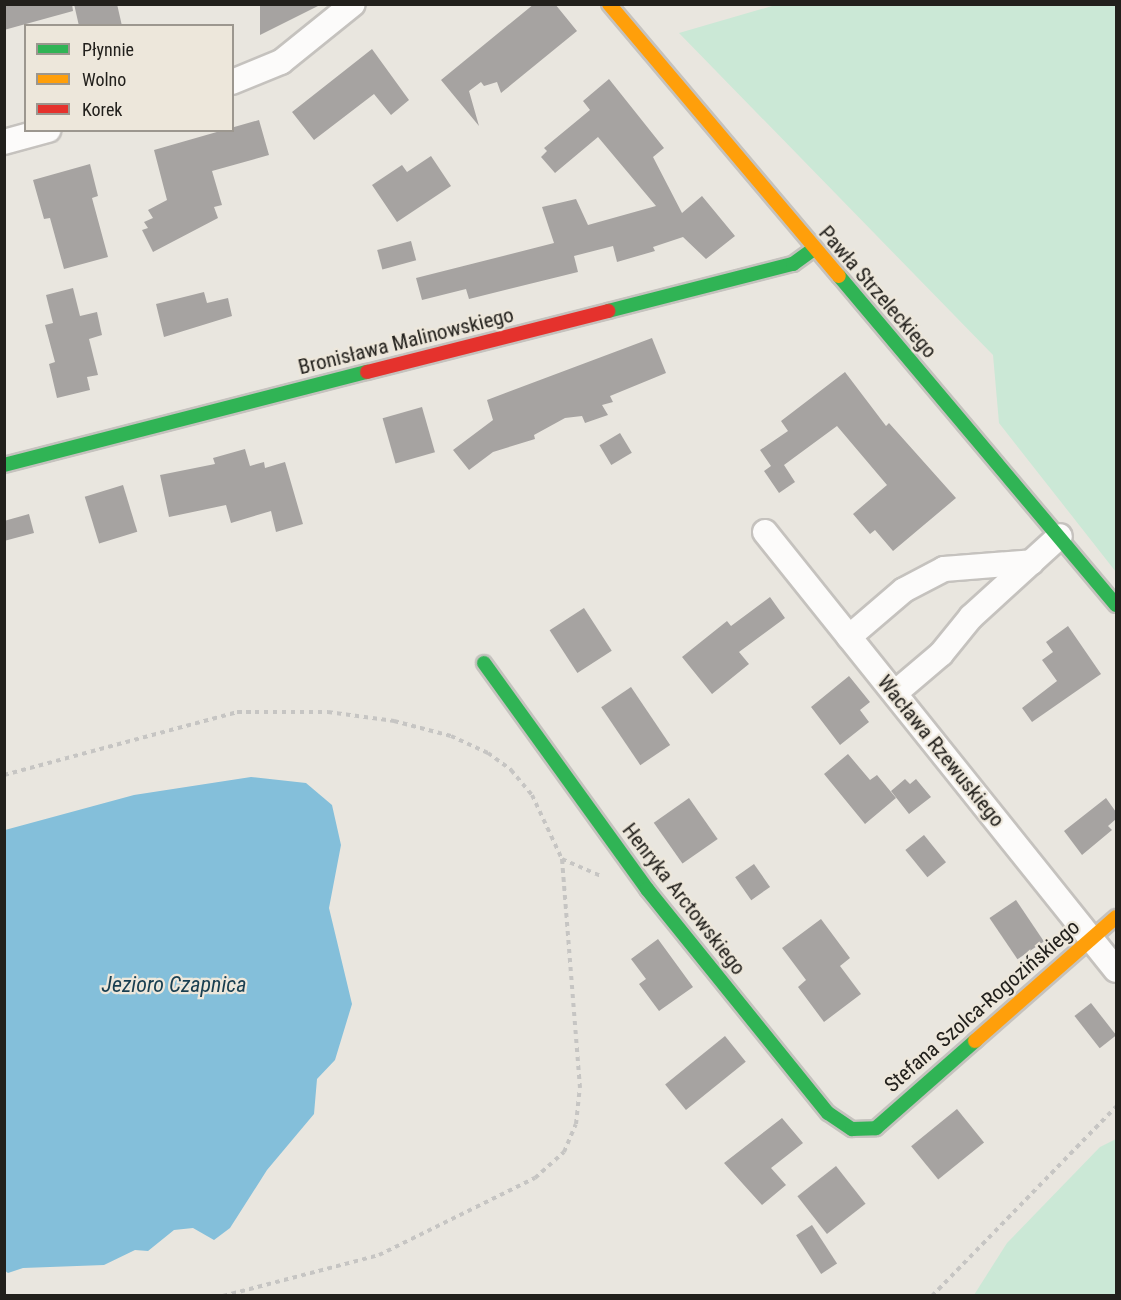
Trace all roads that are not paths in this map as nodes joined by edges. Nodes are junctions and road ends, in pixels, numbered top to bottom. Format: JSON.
{"nodes":[{"id":1,"x":352,"y":4,"type":"edge"},
{"id":2,"x":609,"y":4,"type":"edge"},
{"id":3,"x":234,"y":81,"type":"edge"},
{"id":4,"x":41,"y":132,"type":"edge"},
{"id":5,"x":4,"y":142,"type":"edge"},
{"id":6,"x":814,"y":249,"type":"junction"},
{"id":7,"x":4,"y":465,"type":"edge"},
{"id":8,"x":765,"y":532,"type":"dead end"},
{"id":9,"x":1060,"y":536,"type":"junction"},
{"id":10,"x":1032,"y":562,"type":"junction"},
{"id":11,"x":1116,"y":605,"type":"edge"},
{"id":12,"x":849,"y":637,"type":"junction"},
{"id":13,"x":484,"y":663,"type":"dead end"},
{"id":14,"x":895,"y":693,"type":"junction"},
{"id":15,"x":1116,"y":916,"type":"edge"},
{"id":16,"x":1091,"y":938,"type":"junction"},
{"id":17,"x":1116,"y":970,"type":"edge"},
{"id":18,"x":876,"y":1128,"type":"joint"}],
"edges":[{"from":1,"to":3,"type":"street"},
{"from":2,"to":6,"type":"street","name":"Pawła Strzeleckiego"},
{"from":4,"to":5,"type":"street"},
{"from":6,"to":7,"type":"street","name":"Bronisława Malinowskiego"},
{"from":6,"to":9,"type":"street","name":"Pawła Strzeleckiego"},
{"from":8,"to":12,"type":"street","name":"Wacława Rzewuskiego"},
{"from":9,"to":10,"type":"street"},
{"from":9,"to":11,"type":"street","name":"Pawła Strzeleckiego"},
{"from":10,"to":12,"type":"street"},
{"from":10,"to":14,"type":"street"},
{"from":12,"to":14,"type":"street","name":"Wacława Rzewuskiego"},
{"from":13,"to":18,"type":"street","name":"Henryka Arctowskiego"},
{"from":14,"to":16,"type":"street","name":"Wacława Rzewuskiego"},
{"from":15,"to":16,"type":"street","name":"Stefana Szolca-Rogozińskiego"},
{"from":16,"to":17,"type":"street","name":"Wacława Rzewuskiego"},
{"from":16,"to":18,"type":"street","name":"Stefana Szolca-Rogozińskiego"}]}
